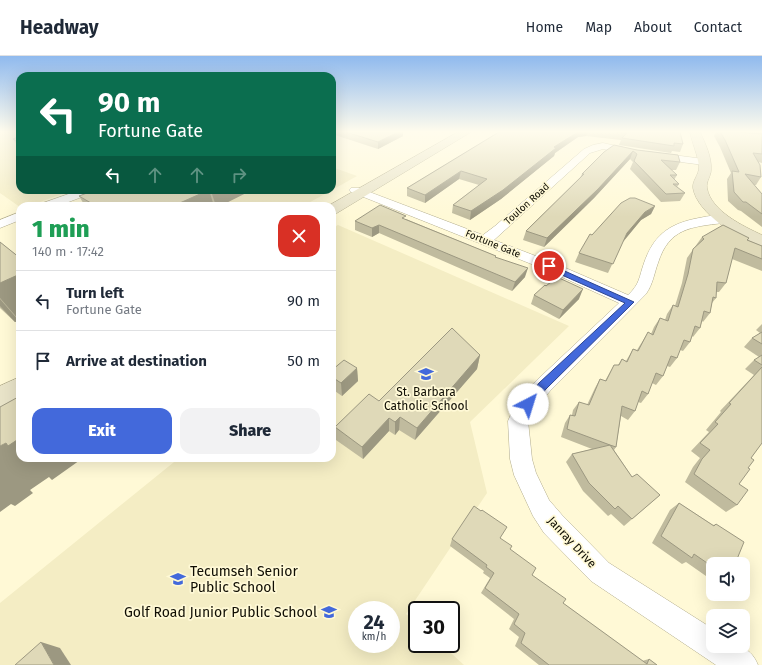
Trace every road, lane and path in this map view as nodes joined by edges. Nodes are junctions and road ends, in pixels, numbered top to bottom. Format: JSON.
{"nodes":[{"id":1,"x":414,"y":160,"type":"edge"},
{"id":2,"x":576,"y":160,"type":"edge"},
{"id":3,"x":693,"y":160,"type":"edge"},
{"id":4,"x":704,"y":162,"type":"joint"},
{"id":5,"x":358,"y":192,"type":"junction"},
{"id":6,"x":80,"y":194,"type":"edge"},
{"id":7,"x":58,"y":202,"type":"edge"},
{"id":8,"x":336,"y":203,"type":"edge"},
{"id":9,"x":336,"y":207,"type":"edge"},
{"id":10,"x":16,"y":218,"type":"edge"},
{"id":11,"x":724,"y":219,"type":"junction"},
{"id":12,"x":0,"y":224,"type":"edge"},
{"id":13,"x":485,"y":240,"type":"junction"},
{"id":14,"x":762,"y":241,"type":"edge"},
{"id":15,"x":630,"y":302,"type":"junction"},
{"id":16,"x":16,"y":388,"type":"edge"},
{"id":17,"x":0,"y":398,"type":"edge"},
{"id":18,"x":706,"y":641,"type":"edge"},
{"id":19,"x":724,"y":653,"type":"edge"},
{"id":20,"x":742,"y":665,"type":"edge"}],
"edges":[{"from":1,"to":5,"type":"main road"},
{"from":2,"to":13,"type":"street","name":"Toulon Road"},
{"from":3,"to":4,"type":"street","name":"Toulon Road"},
{"from":4,"to":11,"type":"main road"},
{"from":5,"to":8,"type":"main road"},
{"from":5,"to":9,"type":"main road"},
{"from":5,"to":13,"type":"street","name":"Fortune Gate"},
{"from":6,"to":7,"type":"street"},
{"from":10,"to":12,"type":"street"},
{"from":11,"to":14,"type":"main road"},
{"from":11,"to":15,"type":"street","name":"Janray Drive"},
{"from":13,"to":15,"type":"street","name":"Fortune Gate"},
{"from":15,"to":18,"type":"street","name":"Janray Drive"},
{"from":16,"to":17,"type":"main road"},
{"from":19,"to":20,"type":"street","name":"Janray Drive"}]}
